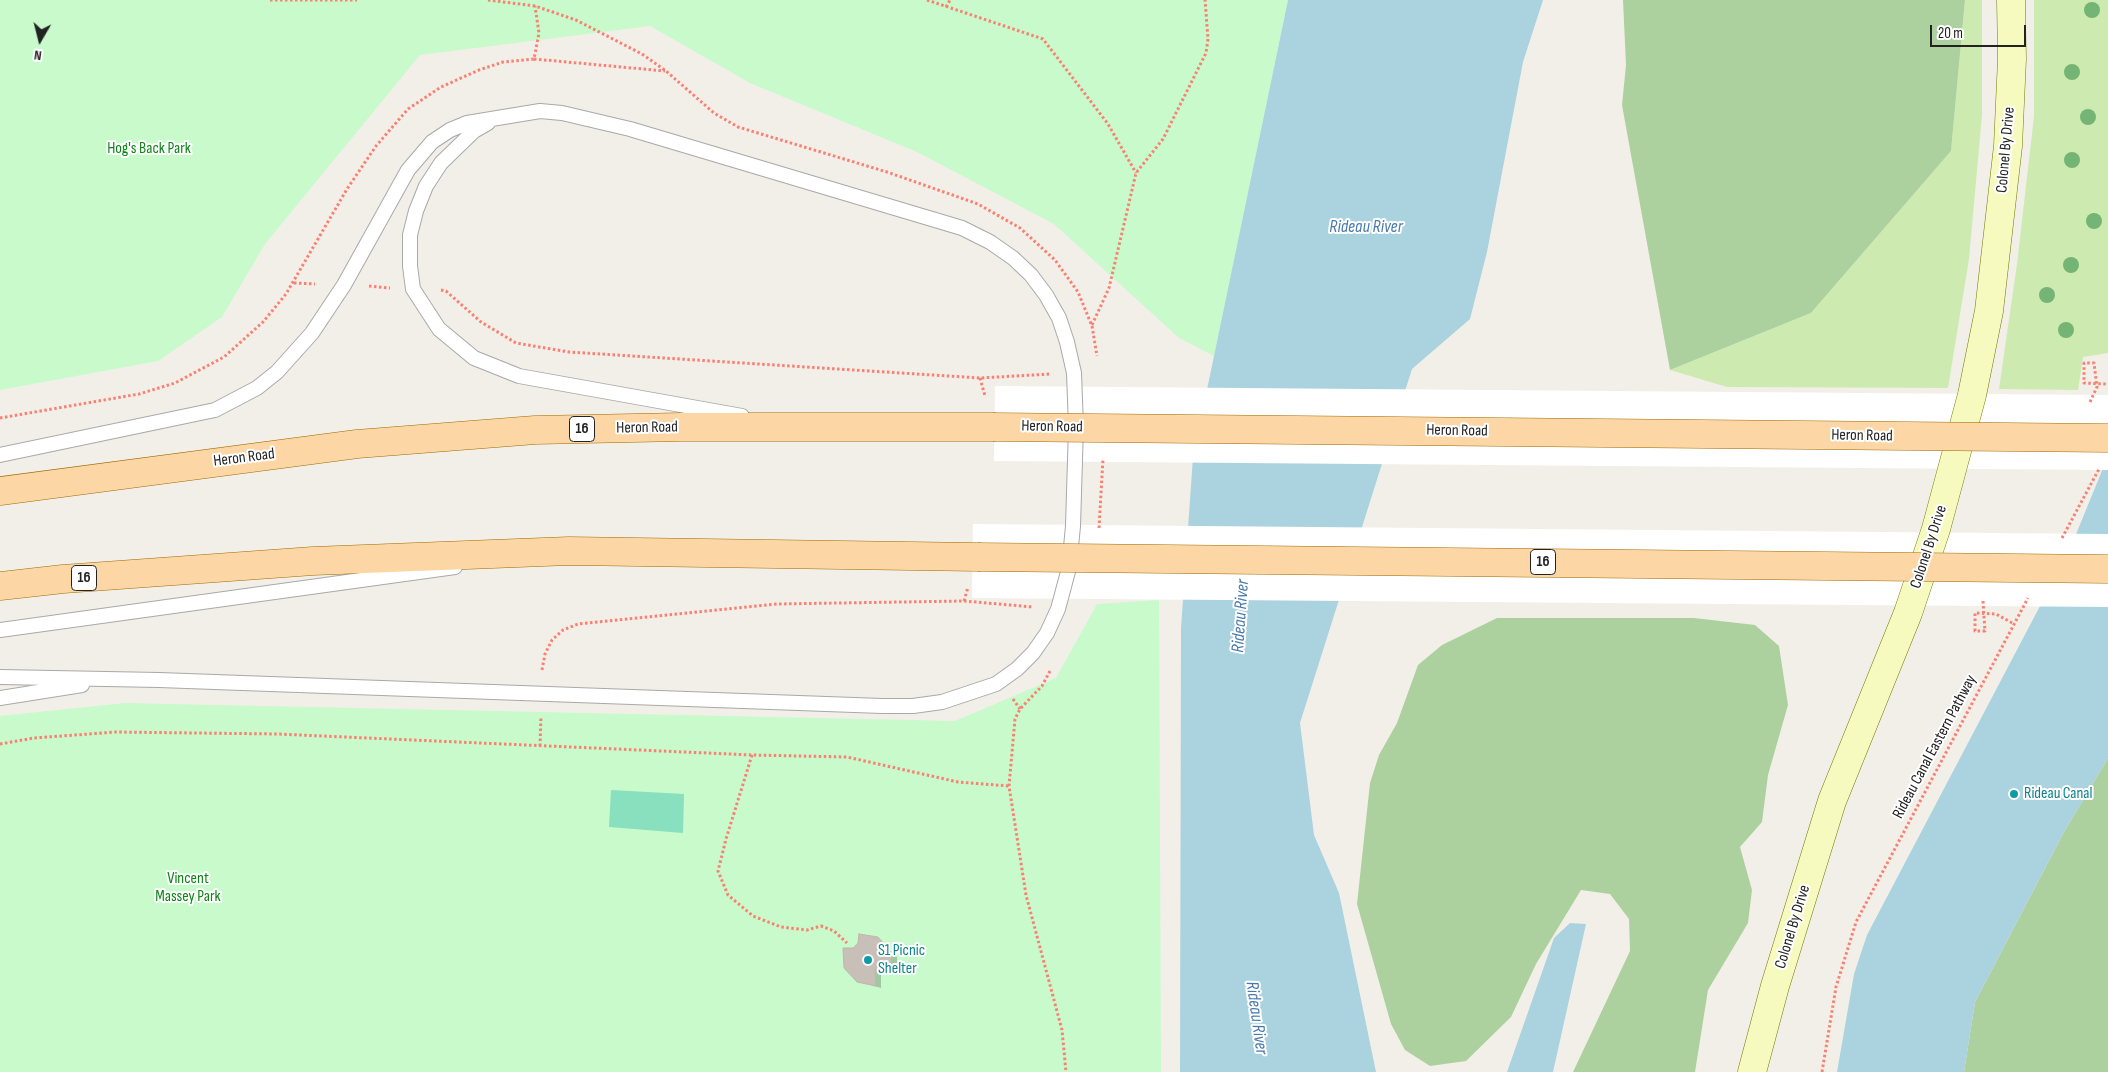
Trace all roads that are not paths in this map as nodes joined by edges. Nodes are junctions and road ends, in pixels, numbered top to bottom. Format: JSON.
{"nodes":[{"id":1,"x":2011,"y":0,"type":"edge"},
{"id":2,"x":493,"y":120,"type":"junction"},
{"id":3,"x":808,"y":428,"type":"junction"},
{"id":4,"x":2105,"y":451,"type":"edge"},
{"id":5,"x":0,"y":455,"type":"edge"},
{"id":6,"x":0,"y":492,"type":"edge"},
{"id":7,"x":569,"y":551,"type":"junction"},
{"id":8,"x":2108,"y":569,"type":"edge"},
{"id":9,"x":0,"y":586,"type":"edge"},
{"id":10,"x":0,"y":630,"type":"edge"},
{"id":11,"x":0,"y":677,"type":"edge"},
{"id":12,"x":122,"y":680,"type":"junction"},
{"id":13,"x":0,"y":698,"type":"edge"},
{"id":14,"x":1752,"y":1072,"type":"edge"}],
"edges":[{"from":1,"to":14,"type":"main road","name":"Colonel By Drive"},
{"from":2,"to":3,"type":"lane"},
{"from":2,"to":5,"type":"lane"},
{"from":2,"to":12,"type":"lane"},
{"from":3,"to":4,"type":"main road","name":"Heron Road","number":"16","bridge":true},
{"from":3,"to":6,"type":"main road","name":"Heron Road","number":"16"},
{"from":7,"to":8,"type":"main road","number":"16","bridge":true},
{"from":7,"to":9,"type":"main road","number":"16"},
{"from":7,"to":10,"type":"lane"},
{"from":11,"to":12,"type":"lane"},
{"from":12,"to":13,"type":"lane"}]}
